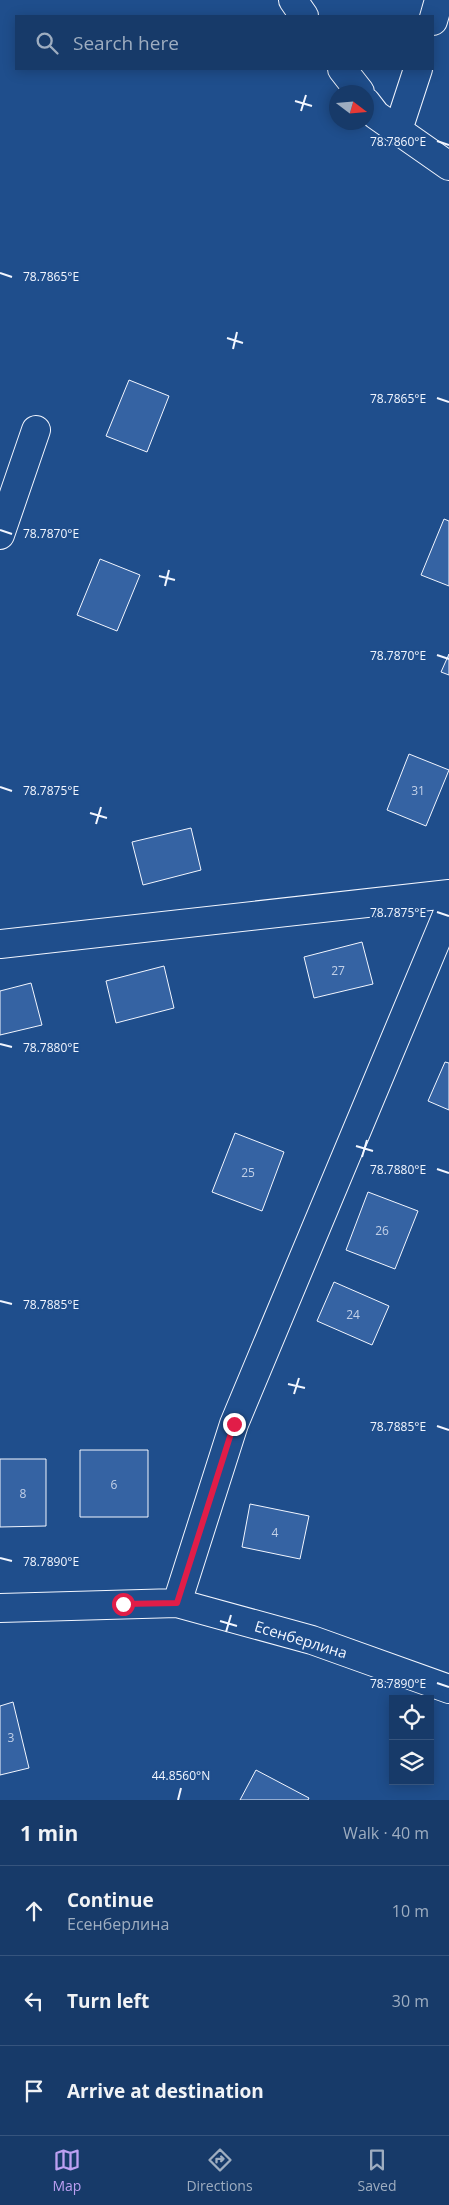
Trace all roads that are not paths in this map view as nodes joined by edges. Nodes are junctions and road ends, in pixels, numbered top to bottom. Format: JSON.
{"nodes":[{"id":1,"x":293,"y":0,"type":"edge"},
{"id":2,"x":440,"y":0,"type":"edge"},
{"id":3,"x":303,"y":15,"type":"edge"},
{"id":4,"x":434,"y":18,"type":"edge"},
{"id":5,"x":343,"y":70,"type":"edge"},
{"id":6,"x":418,"y":70,"type":"edge"},
{"id":7,"x":355,"y":85,"type":"edge"},
{"id":8,"x":374,"y":112,"type":"edge"},
{"id":9,"x":398,"y":130,"type":"junction"},
{"id":10,"x":449,"y":166,"type":"edge"},
{"id":11,"x":36,"y":430,"type":"dead end"},
{"id":12,"x":0,"y":535,"type":"edge"},
{"id":13,"x":449,"y":894,"type":"edge"},
{"id":14,"x":449,"y":910,"type":"edge"},
{"id":15,"x":0,"y":944,"type":"edge"},
{"id":16,"x":177,"y":1603,"type":"junction"},
{"id":17,"x":0,"y":1608,"type":"edge"},
{"id":18,"x":449,"y":1689,"type":"edge"}],
"edges":[{"from":1,"to":3,"type":"street"},
{"from":2,"to":4,"type":"street"},
{"from":5,"to":7,"type":"street"},
{"from":6,"to":9,"type":"street"},
{"from":8,"to":9,"type":"street"},
{"from":9,"to":10,"type":"street"},
{"from":11,"to":12,"type":"street"},
{"from":13,"to":15,"type":"street"},
{"from":14,"to":16,"type":"street"},
{"from":16,"to":17,"type":"street","name":"Есенберлина"},
{"from":16,"to":18,"type":"street","name":"Есенберлина"}]}
